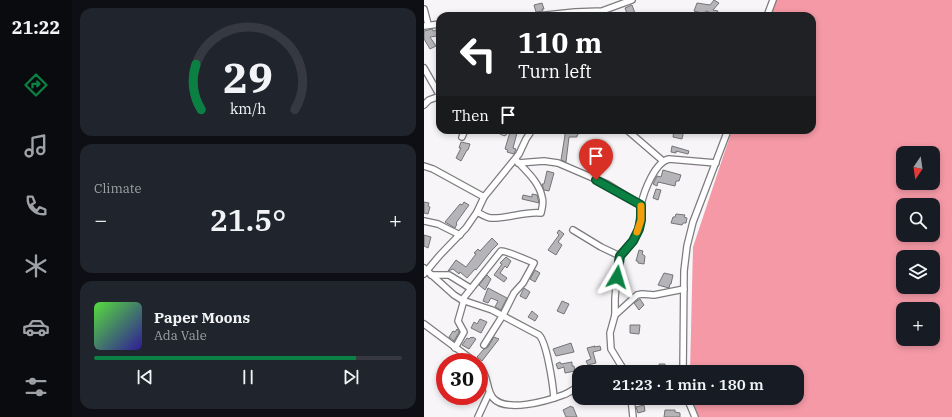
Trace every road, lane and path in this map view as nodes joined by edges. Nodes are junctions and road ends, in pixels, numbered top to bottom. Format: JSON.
{"nodes":[{"id":1,"x":632,"y":0,"type":"edge"},
{"id":2,"x":773,"y":0,"type":"edge"},
{"id":3,"x":424,"y":9,"type":"edge"},
{"id":4,"x":600,"y":12,"type":"edge"},
{"id":5,"x":768,"y":12,"type":"edge"},
{"id":6,"x":436,"y":24,"type":"edge"},
{"id":7,"x":426,"y":25,"type":"edge"},
{"id":8,"x":424,"y":68,"type":"edge"},
{"id":9,"x":436,"y":89,"type":"edge"},
{"id":10,"x":436,"y":97,"type":"edge"},
{"id":11,"x":424,"y":105,"type":"edge"},
{"id":12,"x":463,"y":134,"type":"edge"},
{"id":13,"x":530,"y":134,"type":"edge"},
{"id":14,"x":632,"y":134,"type":"edge"},
{"id":15,"x":726,"y":134,"type":"edge"},
{"id":16,"x":462,"y":137,"type":"dead end"},
{"id":17,"x":517,"y":161,"type":"junction"},
{"id":18,"x":664,"y":161,"type":"junction"},
{"id":19,"x":716,"y":163,"type":"junction"},
{"id":20,"x":424,"y":166,"type":"edge"},
{"id":21,"x":484,"y":197,"type":"junction"},
{"id":22,"x":641,"y":205,"type":"junction"},
{"id":23,"x":477,"y":212,"type":"junction"},
{"id":24,"x":424,"y":221,"type":"edge"},
{"id":25,"x":574,"y":230,"type":"dead end"},
{"id":26,"x":460,"y":234,"type":"junction"},
{"id":27,"x":620,"y":256,"type":"junction"},
{"id":28,"x":425,"y":271,"type":"edge"},
{"id":29,"x":431,"y":275,"type":"junction"},
{"id":30,"x":470,"y":288,"type":"junction"},
{"id":31,"x":684,"y":289,"type":"junction"},
{"id":32,"x":463,"y":300,"type":"junction"},
{"id":33,"x":503,"y":315,"type":"junction"},
{"id":34,"x":615,"y":315,"type":"junction"},
{"id":35,"x":424,"y":324,"type":"edge"},
{"id":36,"x":484,"y":345,"type":"dead end"},
{"id":37,"x":455,"y":348,"type":"junction"},
{"id":38,"x":462,"y":353,"type":"edge"},
{"id":39,"x":621,"y":365,"type":"edge"},
{"id":40,"x":683,"y":365,"type":"edge"},
{"id":41,"x":488,"y":383,"type":"edge"},
{"id":42,"x":572,"y":390,"type":"edge"},
{"id":43,"x":489,"y":394,"type":"junction"},
{"id":44,"x":554,"y":398,"type":"junction"},
{"id":45,"x":632,"y":405,"type":"edge"},
{"id":46,"x":690,"y":405,"type":"edge"},
{"id":47,"x":478,"y":417,"type":"edge"},
{"id":48,"x":634,"y":417,"type":"edge"},
{"id":49,"x":695,"y":417,"type":"edge"}],
"edges":[{"from":1,"to":4,"type":"street"},
{"from":2,"to":5,"type":"street"},
{"from":3,"to":7,"type":"street"},
{"from":6,"to":7,"type":"street"},
{"from":8,"to":9,"type":"street"},
{"from":10,"to":11,"type":"street"},
{"from":12,"to":16,"type":"street"},
{"from":13,"to":17,"type":"street"},
{"from":14,"to":18,"type":"street"},
{"from":15,"to":19,"type":"street"},
{"from":17,"to":21,"type":"street"},
{"from":17,"to":22,"type":"street"},
{"from":17,"to":23,"type":"street"},
{"from":18,"to":19,"type":"street"},
{"from":18,"to":22,"type":"street"},
{"from":19,"to":31,"type":"street"},
{"from":20,"to":21,"type":"street"},
{"from":21,"to":23,"type":"street"},
{"from":22,"to":27,"type":"street"},
{"from":23,"to":26,"type":"street"},
{"from":24,"to":26,"type":"street"},
{"from":25,"to":27,"type":"street"},
{"from":26,"to":28,"type":"street"},
{"from":27,"to":34,"type":"street"},
{"from":28,"to":29,"type":"street"},
{"from":29,"to":30,"type":"street"},
{"from":29,"to":32,"type":"street"},
{"from":30,"to":32,"type":"street"},
{"from":30,"to":33,"type":"street"},
{"from":31,"to":34,"type":"street"},
{"from":31,"to":40,"type":"street"},
{"from":32,"to":33,"type":"street"},
{"from":32,"to":37,"type":"street"},
{"from":33,"to":36,"type":"street"},
{"from":33,"to":44,"type":"street"},
{"from":34,"to":39,"type":"street"},
{"from":35,"to":37,"type":"street"},
{"from":37,"to":38,"type":"street"},
{"from":41,"to":43,"type":"street"},
{"from":42,"to":44,"type":"street"},
{"from":43,"to":44,"type":"street"},
{"from":43,"to":47,"type":"street"},
{"from":45,"to":48,"type":"street"},
{"from":46,"to":49,"type":"street"}]}
